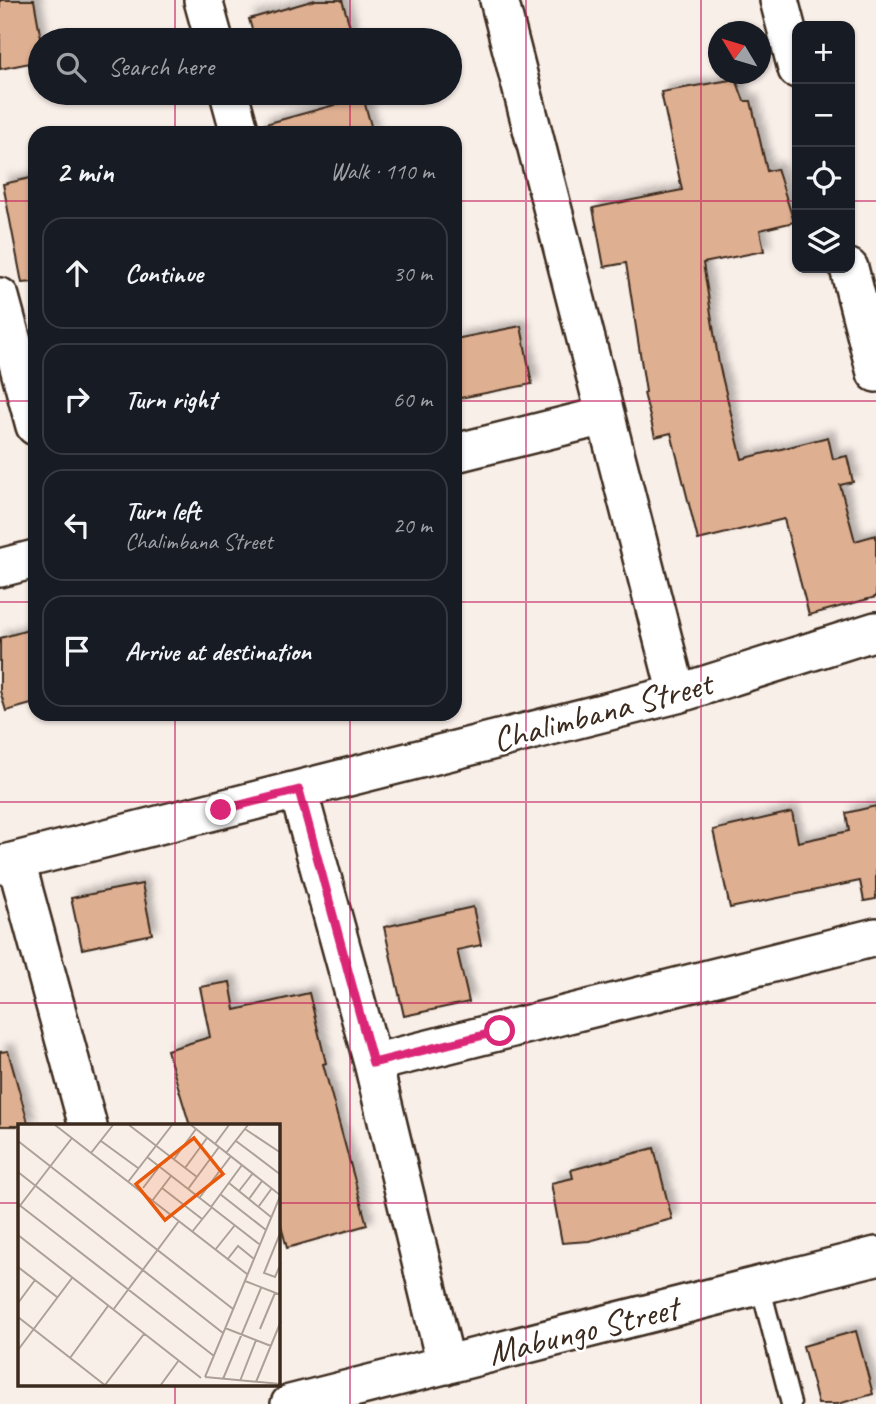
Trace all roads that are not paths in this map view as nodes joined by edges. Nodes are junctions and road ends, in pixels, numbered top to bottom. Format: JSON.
{"nodes":[{"id":1,"x":203,"y":0,"type":"edge"},
{"id":2,"x":499,"y":0,"type":"edge"},
{"id":3,"x":779,"y":0,"type":"edge"},
{"id":4,"x":211,"y":28,"type":"edge"},
{"id":5,"x":792,"y":50,"type":"edge"},
{"id":6,"x":232,"y":105,"type":"edge"},
{"id":7,"x":238,"y":126,"type":"edge"},
{"id":8,"x":850,"y":273,"type":"edge"},
{"id":9,"x":0,"y":297,"type":"edge"},
{"id":10,"x":876,"y":373,"type":"edge"},
{"id":11,"x":28,"y":400,"type":"edge"},
{"id":12,"x":604,"y":416,"type":"junction"},
{"id":13,"x":462,"y":451,"type":"edge"},
{"id":14,"x":28,"y":561,"type":"edge"},
{"id":15,"x":0,"y":568,"type":"edge"},
{"id":16,"x":876,"y":631,"type":"edge"},
{"id":17,"x":677,"y":694,"type":"junction"},
{"id":18,"x":299,"y":790,"type":"junction"},
{"id":19,"x":8,"y":864,"type":"edge"},
{"id":20,"x":876,"y":937,"type":"edge"},
{"id":21,"x":373,"y":1063,"type":"junction"},
{"id":22,"x":87,"y":1124,"type":"edge"},
{"id":23,"x":876,"y":1256,"type":"edge"},
{"id":24,"x":760,"y":1285,"type":"junction"},
{"id":25,"x":446,"y":1365,"type":"junction"},
{"id":26,"x":290,"y":1404,"type":"edge"},
{"id":27,"x":791,"y":1404,"type":"edge"}],
"edges":[{"from":1,"to":4,"type":"street"},
{"from":2,"to":12,"type":"street"},
{"from":3,"to":5,"type":"street"},
{"from":6,"to":7,"type":"street"},
{"from":8,"to":10,"type":"street"},
{"from":9,"to":11,"type":"street"},
{"from":12,"to":13,"type":"street"},
{"from":12,"to":17,"type":"street"},
{"from":14,"to":15,"type":"street"},
{"from":16,"to":17,"type":"street","name":"Chalimbana Street"},
{"from":17,"to":18,"type":"street","name":"Chalimbana Street"},
{"from":18,"to":19,"type":"street","name":"Chalimbana Street"},
{"from":18,"to":21,"type":"street"},
{"from":19,"to":22,"type":"street"},
{"from":20,"to":21,"type":"street"},
{"from":21,"to":25,"type":"street"},
{"from":23,"to":24,"type":"street","name":"Mabungo Street"},
{"from":24,"to":25,"type":"street","name":"Mabungo Street"},
{"from":24,"to":27,"type":"lane"},
{"from":25,"to":26,"type":"street","name":"Mabungo Street"}]}
